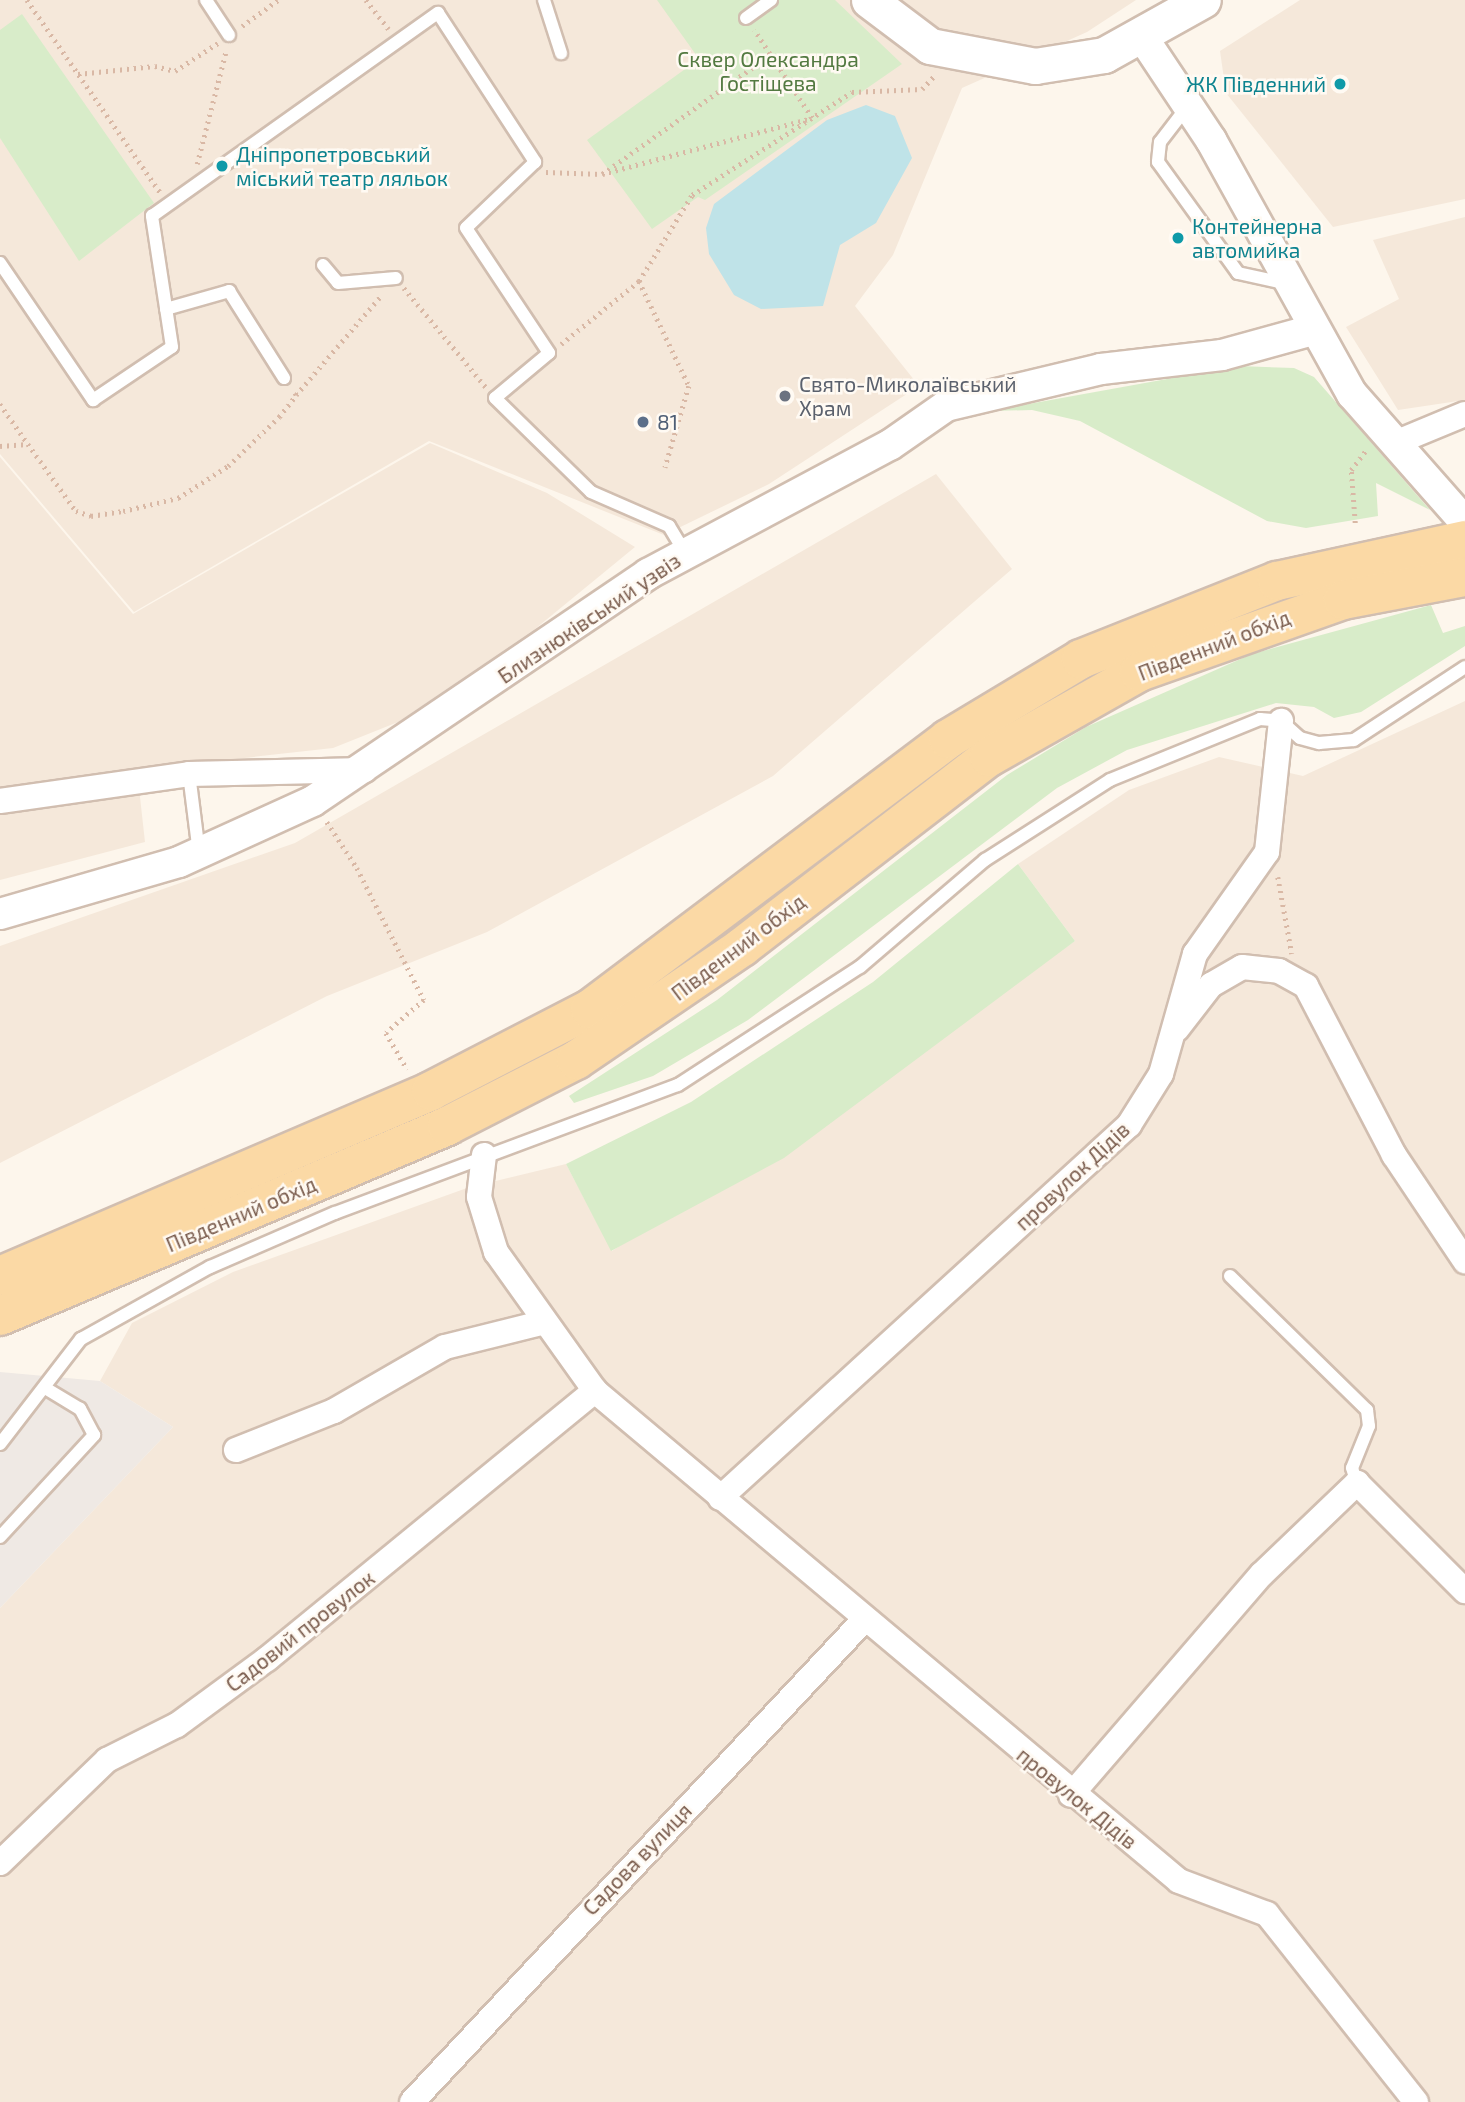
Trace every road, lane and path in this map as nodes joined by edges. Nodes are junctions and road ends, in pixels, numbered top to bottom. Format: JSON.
{"nodes":[{"id":1,"x":27,"y":0,"type":"edge"},
{"id":2,"x":205,"y":0,"type":"edge"},
{"id":3,"x":278,"y":0,"type":"edge"},
{"id":4,"x":366,"y":0,"type":"edge"},
{"id":5,"x":544,"y":0,"type":"edge"},
{"id":6,"x":771,"y":0,"type":"edge"},
{"id":7,"x":869,"y":0,"type":"edge"},
{"id":8,"x":900,"y":0,"type":"edge"},
{"id":9,"x":1203,"y":0,"type":"edge"},
{"id":10,"x":746,"y":18,"type":"joint"},
{"id":11,"x":229,"y":35,"type":"junction"},
{"id":12,"x":1143,"y":37,"type":"junction"},
{"id":13,"x":398,"y":41,"type":"junction"},
{"id":14,"x":947,"y":50,"type":"junction"},
{"id":15,"x":561,"y":53,"type":"dead end"},
{"id":16,"x":770,"y":55,"type":"junction"},
{"id":17,"x":78,"y":74,"type":"junction"},
{"id":18,"x":1189,"y":106,"type":"junction"},
{"id":19,"x":812,"y":118,"type":"junction"},
{"id":20,"x":535,"y":162,"type":"junction"},
{"id":21,"x":602,"y":174,"type":"junction"},
{"id":22,"x":191,"y":189,"type":"junction"},
{"id":23,"x":168,"y":205,"type":"junction"},
{"id":24,"x":0,"y":263,"type":"edge"},
{"id":25,"x":323,"y":265,"type":"dead end"},
{"id":26,"x":396,"y":278,"type":"junction"},
{"id":27,"x":639,"y":281,"type":"junction"},
{"id":28,"x":1295,"y":286,"type":"junction"},
{"id":29,"x":166,"y":309,"type":"junction"},
{"id":30,"x":1313,"y":330,"type":"junction"},
{"id":31,"x":549,"y":353,"type":"junction"},
{"id":32,"x":284,"y":378,"type":"joint"},
{"id":33,"x":296,"y":395,"type":"junction"},
{"id":34,"x":495,"y":398,"type":"junction"},
{"id":35,"x":0,"y":404,"type":"edge"},
{"id":36,"x":1465,"y":414,"type":"edge"},
{"id":37,"x":1389,"y":436,"type":"junction"},
{"id":38,"x":28,"y":444,"type":"junction"},
{"id":39,"x":0,"y":446,"type":"edge"},
{"id":40,"x":665,"y":468,"type":"dead end"},
{"id":41,"x":1465,"y":522,"type":"edge"},
{"id":42,"x":1355,"y":523,"type":"dead end"},
{"id":43,"x":1465,"y":540,"type":"edge"},
{"id":44,"x":685,"y":553,"type":"junction"},
{"id":45,"x":1418,"y":564,"type":"junction"},
{"id":46,"x":1465,"y":577,"type":"edge"},
{"id":47,"x":1465,"y":667,"type":"edge"},
{"id":48,"x":1281,"y":721,"type":"junction"},
{"id":49,"x":366,"y":770,"type":"junction"},
{"id":50,"x":189,"y":774,"type":"junction"},
{"id":51,"x":0,"y":801,"type":"edge"},
{"id":52,"x":313,"y":801,"type":"junction"},
{"id":53,"x":1266,"y":852,"type":"junction"},
{"id":54,"x":200,"y":855,"type":"junction"},
{"id":55,"x":0,"y":914,"type":"edge"},
{"id":56,"x":1294,"y":979,"type":"junction"},
{"id":57,"x":1177,"y":1029,"type":"junction"},
{"id":58,"x":405,"y":1068,"type":"dead end"},
{"id":59,"x":484,"y":1156,"type":"junction"},
{"id":60,"x":1465,"y":1261,"type":"edge"},
{"id":61,"x":0,"y":1276,"type":"edge"},
{"id":62,"x":1230,"y":1276,"type":"dead end"},
{"id":63,"x":0,"y":1316,"type":"edge"},
{"id":64,"x":541,"y":1323,"type":"junction"},
{"id":65,"x":48,"y":1390,"type":"junction"},
{"id":66,"x":596,"y":1391,"type":"junction"},
{"id":67,"x":0,"y":1444,"type":"edge"},
{"id":68,"x":236,"y":1450,"type":"dead end"},
{"id":69,"x":1357,"y":1483,"type":"junction"},
{"id":70,"x":720,"y":1498,"type":"junction"},
{"id":71,"x":0,"y":1537,"type":"edge"},
{"id":72,"x":1465,"y":1591,"type":"edge"},
{"id":73,"x":865,"y":1619,"type":"junction"},
{"id":74,"x":1071,"y":1796,"type":"junction"},
{"id":75,"x":0,"y":1863,"type":"edge"},
{"id":76,"x":412,"y":2102,"type":"edge"},
{"id":77,"x":1416,"y":2102,"type":"edge"}],
"edges":[{"from":1,"to":17,"type":"path"},
{"from":2,"to":11,"type":"lane"},
{"from":3,"to":11,"type":"path"},
{"from":4,"to":13,"type":"path"},
{"from":5,"to":15,"type":"lane"},
{"from":6,"to":10,"type":"lane"},
{"from":7,"to":14,"type":"main road"},
{"from":8,"to":14,"type":"main road"},
{"from":9,"to":12,"type":"main road"},
{"from":10,"to":16,"type":"path"},
{"from":11,"to":17,"type":"path"},
{"from":11,"to":22,"type":"path"},
{"from":12,"to":14,"type":"main road"},
{"from":12,"to":18,"type":"street"},
{"from":13,"to":20,"type":"lane"},
{"from":13,"to":22,"type":"lane"},
{"from":14,"to":19,"type":"path"},
{"from":16,"to":19,"type":"path"},
{"from":16,"to":21,"type":"path"},
{"from":17,"to":23,"type":"path"},
{"from":18,"to":28,"type":"street"},
{"from":18,"to":28,"type":"lane"},
{"from":19,"to":21,"type":"path"},
{"from":19,"to":27,"type":"path"},
{"from":20,"to":21,"type":"path"},
{"from":20,"to":31,"type":"lane"},
{"from":22,"to":23,"type":"lane"},
{"from":23,"to":29,"type":"lane"},
{"from":24,"to":29,"type":"lane"},
{"from":25,"to":26,"type":"lane"},
{"from":26,"to":33,"type":"path"},
{"from":26,"to":34,"type":"path"},
{"from":27,"to":31,"type":"path"},
{"from":27,"to":40,"type":"path"},
{"from":28,"to":30,"type":"street"},
{"from":29,"to":32,"type":"lane"},
{"from":30,"to":37,"type":"street"},
{"from":30,"to":44,"type":"street","name":"Близнюківський узвіз"},
{"from":31,"to":34,"type":"lane"},
{"from":32,"to":33,"type":"path"},
{"from":33,"to":38,"type":"path"},
{"from":34,"to":44,"type":"lane"},
{"from":35,"to":38,"type":"path"},
{"from":36,"to":37,"type":"street"},
{"from":37,"to":41,"type":"street"},
{"from":37,"to":42,"type":"path"},
{"from":38,"to":39,"type":"path"},
{"from":43,"to":45,"type":"main road","name":"Південний обхід"},
{"from":44,"to":49,"type":"street","name":"Близнюківський узвіз"},
{"from":45,"to":46,"type":"main road","name":"Південний обхід"},
{"from":45,"to":61,"type":"main road","name":"Південний обхід"},
{"from":45,"to":63,"type":"main road","name":"Південний обхід"},
{"from":47,"to":48,"type":"lane"},
{"from":48,"to":53,"type":"street","name":"провулок Дідів"},
{"from":48,"to":59,"type":"lane"},
{"from":49,"to":50,"type":"street"},
{"from":49,"to":52,"type":"street","name":"Близнюківський узвіз"},
{"from":50,"to":51,"type":"street"},
{"from":50,"to":54,"type":"lane"},
{"from":52,"to":54,"type":"street","name":"Близнюківський узвіз"},
{"from":52,"to":58,"type":"path"},
{"from":53,"to":56,"type":"path"},
{"from":53,"to":57,"type":"street","name":"провулок Дідів"},
{"from":54,"to":55,"type":"street","name":"Близнюківський узвіз"},
{"from":56,"to":57,"type":"street"},
{"from":56,"to":60,"type":"street"},
{"from":57,"to":70,"type":"street","name":"провулок Дідів"},
{"from":59,"to":64,"type":"street","name":"провулок Дідів"},
{"from":59,"to":65,"type":"lane"},
{"from":62,"to":69,"type":"lane"},
{"from":64,"to":66,"type":"street","name":"провулок Дідів"},
{"from":64,"to":68,"type":"street"},
{"from":65,"to":67,"type":"lane"},
{"from":65,"to":71,"type":"lane"},
{"from":66,"to":70,"type":"street","name":"провулок Дідів"},
{"from":66,"to":75,"type":"street","name":"Садовий провулок"},
{"from":69,"to":72,"type":"street"},
{"from":69,"to":74,"type":"street"},
{"from":70,"to":73,"type":"street","name":"провулок Дідів"},
{"from":73,"to":74,"type":"street","name":"провулок Дідів"},
{"from":73,"to":76,"type":"street","name":"Садова вулиця"},
{"from":74,"to":77,"type":"street","name":"провулок Дідів"}]}
